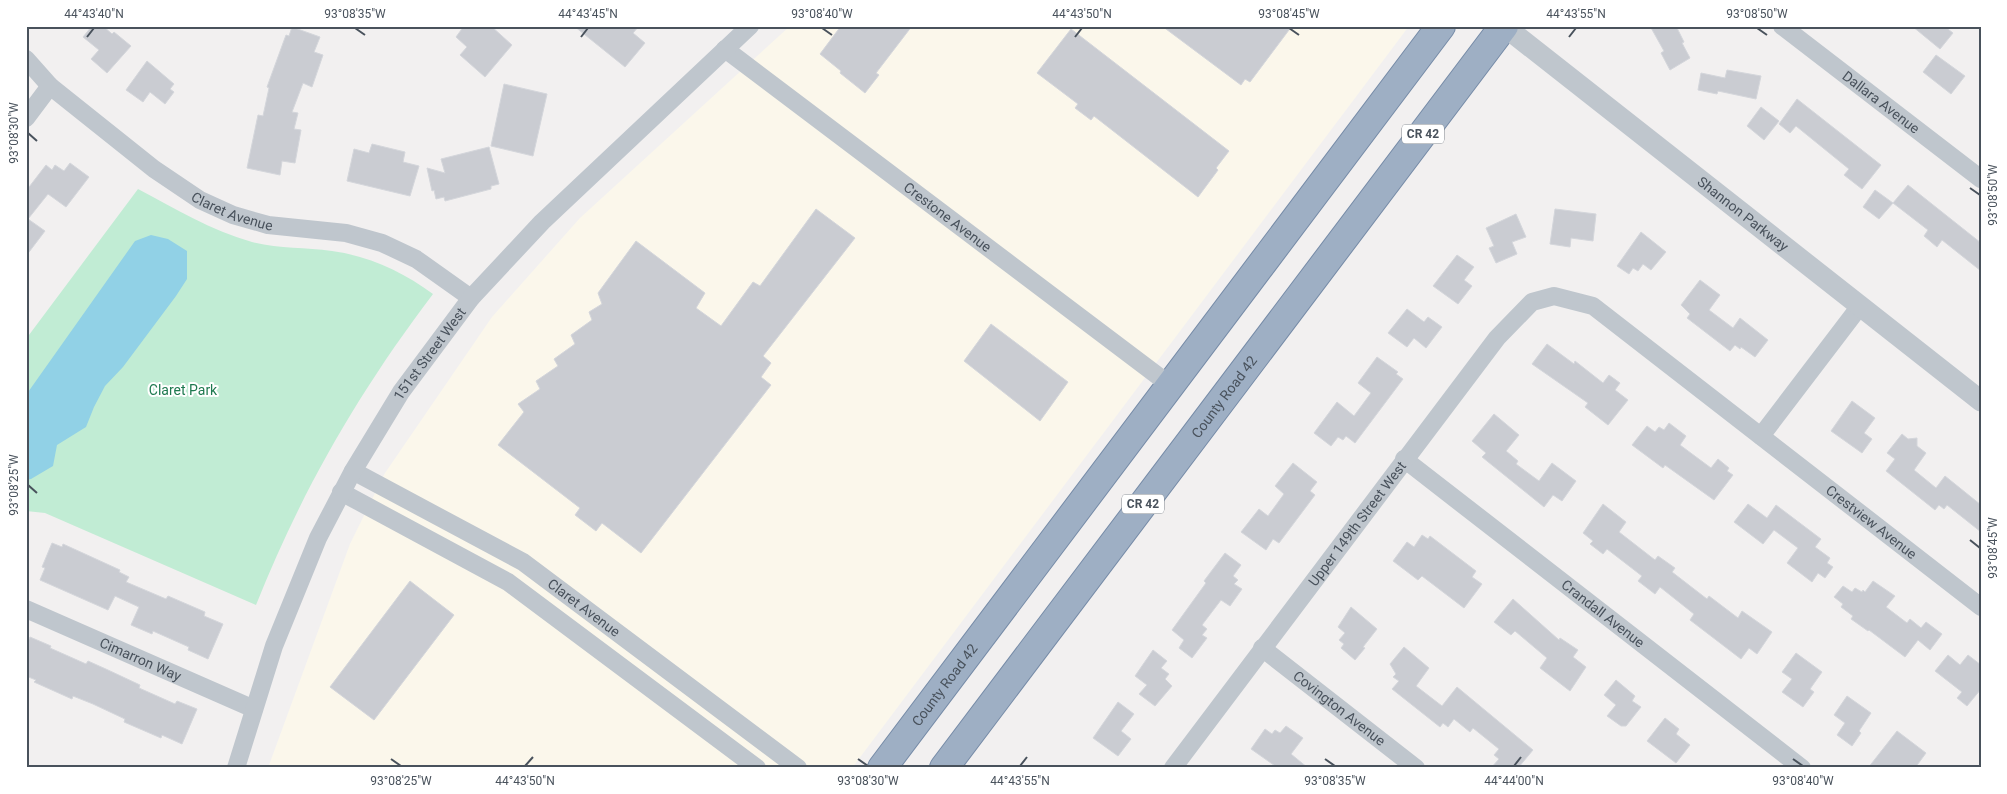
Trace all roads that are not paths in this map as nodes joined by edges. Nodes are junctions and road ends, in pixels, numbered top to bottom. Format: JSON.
{"nodes":[{"id":1,"x":750,"y":26,"type":"edge"},
{"id":2,"x":1440,"y":26,"type":"edge"},
{"id":3,"x":1504,"y":26,"type":"edge"},
{"id":4,"x":1782,"y":26,"type":"edge"},
{"id":5,"x":726,"y":49,"type":"junction"},
{"id":6,"x":26,"y":59,"type":"edge"},
{"id":7,"x":50,"y":86,"type":"junction"},
{"id":8,"x":26,"y":118,"type":"edge"},
{"id":9,"x":1981,"y":179,"type":"edge"},
{"id":10,"x":1554,"y":296,"type":"joint"},
{"id":11,"x":471,"y":298,"type":"junction"},
{"id":12,"x":1860,"y":306,"type":"junction"},
{"id":13,"x":1170,"y":385,"type":"junction"},
{"id":14,"x":1981,"y":401,"type":"edge"},
{"id":15,"x":1761,"y":436,"type":"junction"},
{"id":16,"x":1404,"y":459,"type":"junction"},
{"id":17,"x":353,"y":470,"type":"junction"},
{"id":18,"x":342,"y":492,"type":"junction"},
{"id":19,"x":1981,"y":607,"type":"edge"},
{"id":20,"x":26,"y":609,"type":"edge"},
{"id":21,"x":1262,"y":648,"type":"junction"},
{"id":22,"x":254,"y":709,"type":"junction"},
{"id":23,"x":236,"y":768,"type":"edge"},
{"id":24,"x":756,"y":768,"type":"edge"},
{"id":25,"x":798,"y":768,"type":"edge"},
{"id":26,"x":882,"y":768,"type":"edge"},
{"id":27,"x":944,"y":768,"type":"edge"},
{"id":28,"x":1173,"y":768,"type":"edge"},
{"id":29,"x":1416,"y":768,"type":"edge"},
{"id":30,"x":1802,"y":768,"type":"edge"}],
"edges":[{"from":1,"to":5,"type":"street","name":"151st Street West"},
{"from":2,"to":13,"type":"highway","name":"County Road 42"},
{"from":3,"to":12,"type":"street","name":"Shannon Parkway"},
{"from":3,"to":27,"type":"highway","name":"County Road 42","number":"CR 42"},
{"from":4,"to":9,"type":"street","name":"Dallara Avenue"},
{"from":5,"to":11,"type":"street","name":"151st Street West"},
{"from":5,"to":13,"type":"street","name":"Crestone Avenue"},
{"from":6,"to":7,"type":"street","name":"Claret Avenue"},
{"from":7,"to":8,"type":"street"},
{"from":7,"to":11,"type":"street","name":"Claret Avenue"},
{"from":10,"to":15,"type":"street","name":"Crestview Avenue"},
{"from":10,"to":16,"type":"street","name":"Upper 149th Street West"},
{"from":11,"to":17,"type":"street","name":"151st Street West"},
{"from":12,"to":14,"type":"street","name":"Shannon Parkway"},
{"from":12,"to":15,"type":"street"},
{"from":13,"to":26,"type":"highway","name":"County Road 42"},
{"from":15,"to":19,"type":"street","name":"Crestview Avenue"},
{"from":16,"to":21,"type":"street","name":"Upper 149th Street West"},
{"from":16,"to":30,"type":"street","name":"Crandall Avenue"},
{"from":17,"to":18,"type":"street","name":"151st Street West"},
{"from":17,"to":25,"type":"street","name":"Claret Avenue"},
{"from":18,"to":22,"type":"street","name":"151st Street West"},
{"from":18,"to":24,"type":"street","name":"Claret Avenue"},
{"from":20,"to":22,"type":"street","name":"Cimarron Way"},
{"from":21,"to":28,"type":"street","name":"Upper 149th Street West"},
{"from":21,"to":29,"type":"street","name":"Covington Avenue"},
{"from":22,"to":23,"type":"street","name":"151st Street West"}]}
